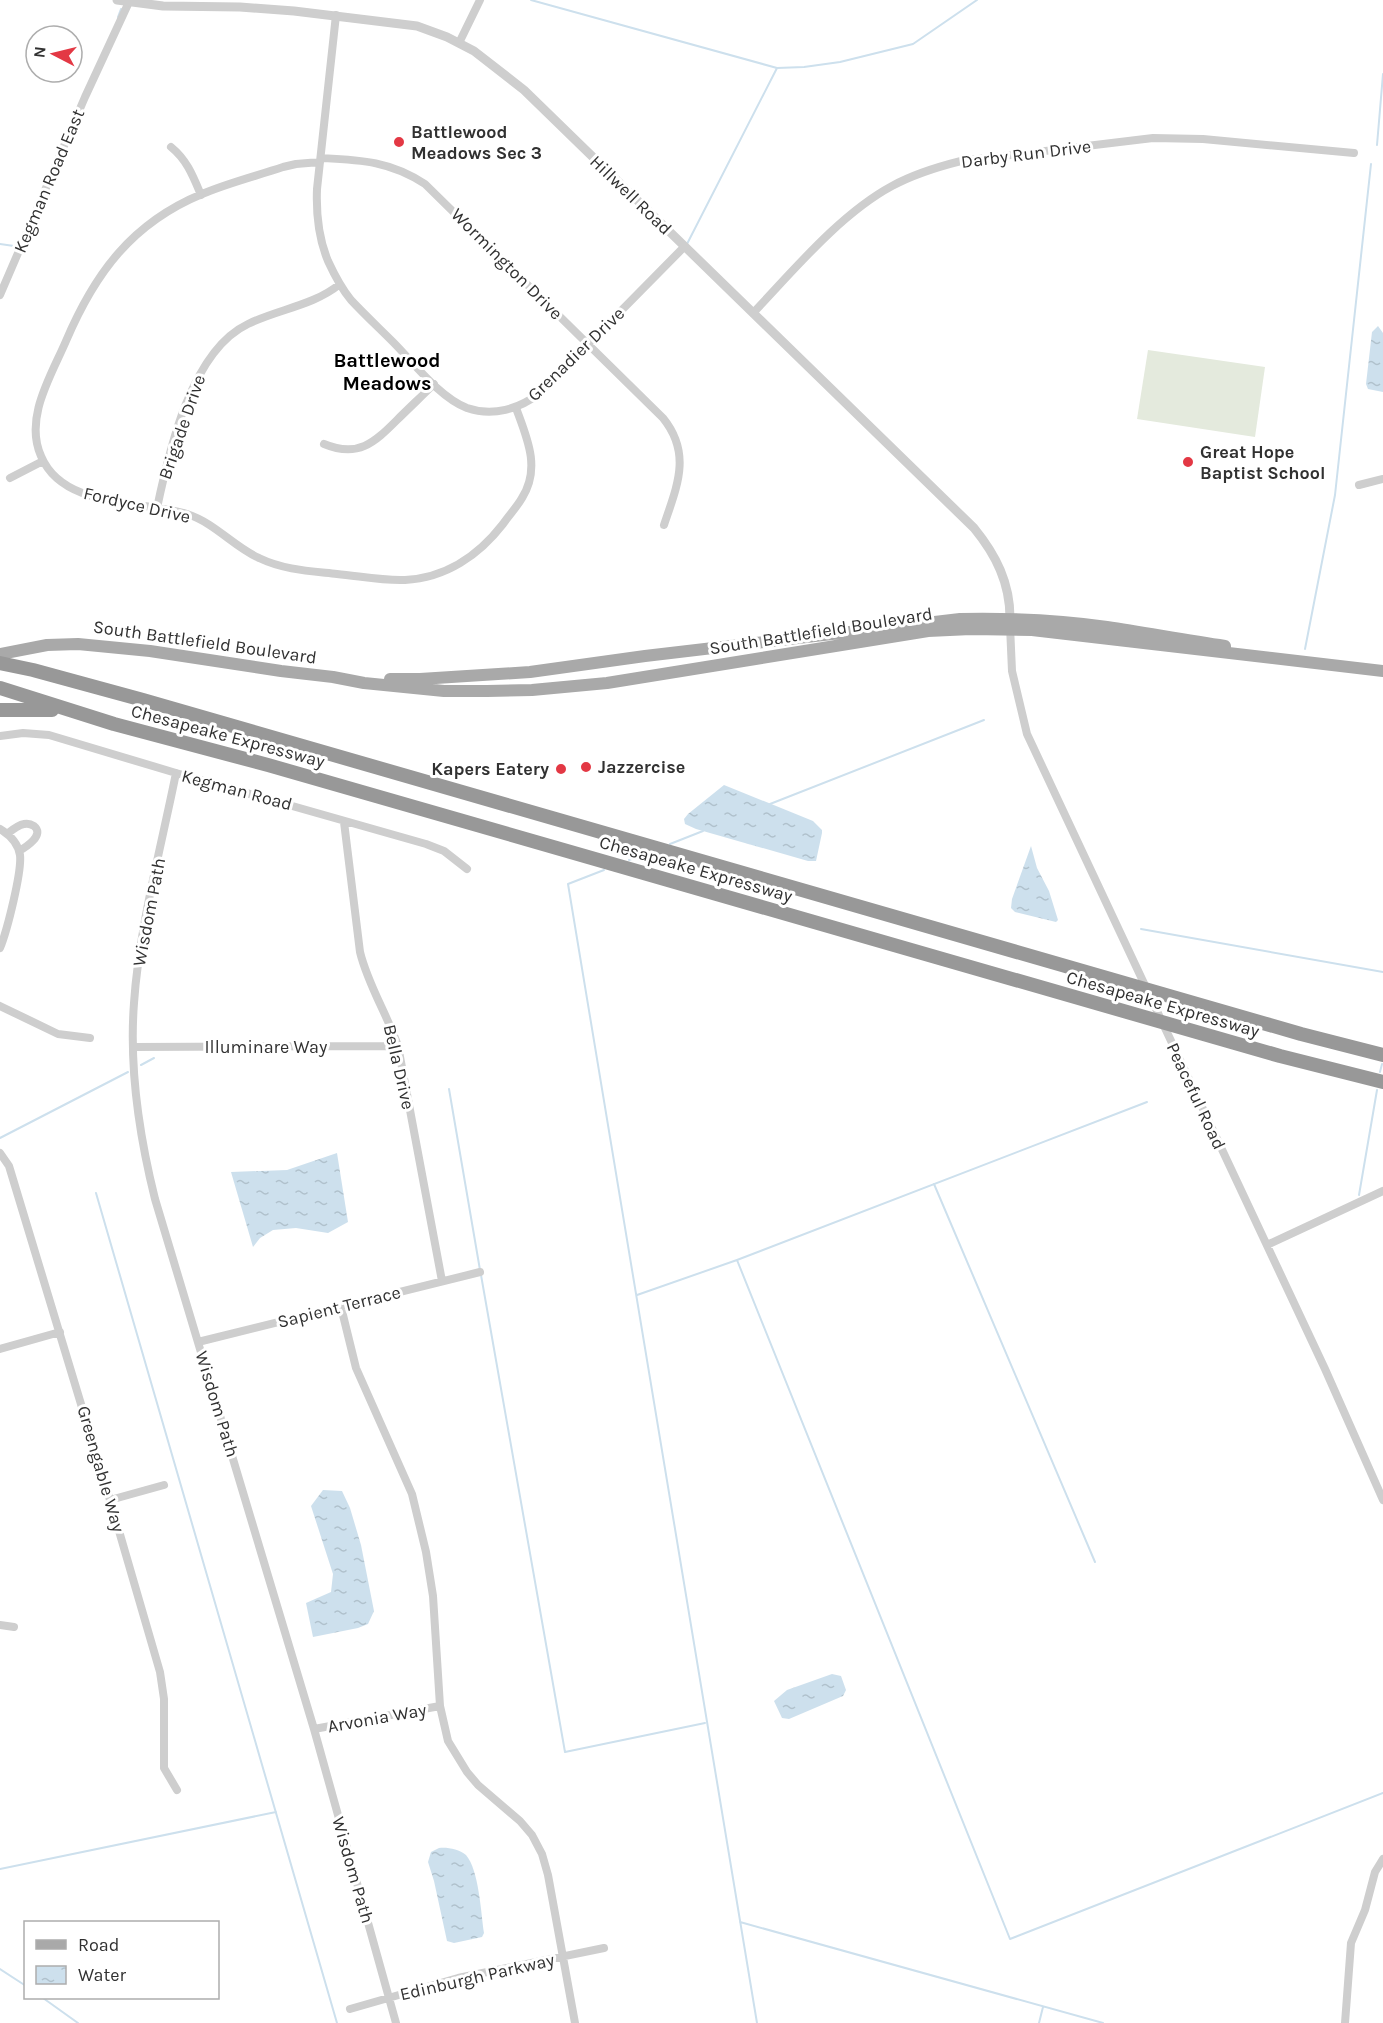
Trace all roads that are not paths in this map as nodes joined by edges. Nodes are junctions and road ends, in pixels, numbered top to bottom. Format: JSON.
{"nodes":[{"id":1,"x":117,"y":0,"type":"edge"},
{"id":2,"x":480,"y":0,"type":"edge"},
{"id":3,"x":129,"y":2,"type":"junction"},
{"id":4,"x":203,"y":3,"type":"edge"},
{"id":5,"x":336,"y":15,"type":"junction"},
{"id":6,"x":459,"y":43,"type":"junction"},
{"id":7,"x":171,"y":147,"type":"dead end"},
{"id":8,"x":1354,"y":153,"type":"dead end"},
{"id":9,"x":321,"y":160,"type":"junction"},
{"id":10,"x":201,"y":195,"type":"junction"},
{"id":11,"x":684,"y":247,"type":"junction"},
{"id":12,"x":340,"y":284,"type":"junction"},
{"id":13,"x":0,"y":295,"type":"edge"},
{"id":14,"x":753,"y":313,"type":"junction"},
{"id":15,"x":589,"y":345,"type":"junction"},
{"id":16,"x":434,"y":384,"type":"junction"},
{"id":17,"x":516,"y":408,"type":"junction"},
{"id":18,"x":324,"y":444,"type":"dead end"},
{"id":19,"x":43,"y":461,"type":"junction"},
{"id":20,"x":10,"y":478,"type":"dead end"},
{"id":21,"x":1383,"y":479,"type":"edge"},
{"id":22,"x":1359,"y":485,"type":"dead end"},
{"id":23,"x":157,"y":508,"type":"junction"},
{"id":24,"x":664,"y":525,"type":"dead end"},
{"id":25,"x":1010,"y":624,"type":"junction"},
{"id":26,"x":5,"y":652,"type":"edge"},
{"id":27,"x":0,"y":663,"type":"edge"},
{"id":28,"x":1383,"y":671,"type":"edge"},
{"id":29,"x":333,"y":677,"type":"junction"},
{"id":30,"x":0,"y":688,"type":"edge"},
{"id":31,"x":0,"y":710,"type":"edge"},
{"id":32,"x":114,"y":724,"type":"junction"},
{"id":33,"x":0,"y":736,"type":"edge"},
{"id":34,"x":176,"y":773,"type":"junction"},
{"id":35,"x":344,"y":822,"type":"junction"},
{"id":36,"x":4,"y":832,"type":"edge"},
{"id":37,"x":19,"y":851,"type":"junction"},
{"id":38,"x":467,"y":869,"type":"dead end"},
{"id":39,"x":0,"y":948,"type":"edge"},
{"id":40,"x":0,"y":1006,"type":"edge"},
{"id":41,"x":90,"y":1038,"type":"dead end"},
{"id":42,"x":398,"y":1046,"type":"junction"},
{"id":43,"x":133,"y":1047,"type":"junction"},
{"id":44,"x":1383,"y":1055,"type":"edge"},
{"id":45,"x":1383,"y":1082,"type":"edge"},
{"id":46,"x":0,"y":1154,"type":"edge"},
{"id":47,"x":1383,"y":1191,"type":"edge"},
{"id":48,"x":1267,"y":1245,"type":"junction"},
{"id":49,"x":480,"y":1272,"type":"dead end"},
{"id":50,"x":442,"y":1281,"type":"junction"},
{"id":51,"x":341,"y":1307,"type":"junction"},
{"id":52,"x":60,"y":1332,"type":"junction"},
{"id":53,"x":198,"y":1342,"type":"junction"},
{"id":54,"x":0,"y":1349,"type":"edge"},
{"id":55,"x":164,"y":1485,"type":"dead end"},
{"id":56,"x":110,"y":1500,"type":"junction"},
{"id":57,"x":1383,"y":1500,"type":"edge"},
{"id":58,"x":0,"y":1625,"type":"edge"},
{"id":59,"x":14,"y":1627,"type":"dead end"},
{"id":60,"x":440,"y":1706,"type":"junction"},
{"id":61,"x":314,"y":1729,"type":"junction"},
{"id":62,"x":177,"y":1790,"type":"dead end"},
{"id":63,"x":1383,"y":1859,"type":"edge"},
{"id":64,"x":604,"y":1948,"type":"dead end"},
{"id":65,"x":563,"y":1956,"type":"junction"},
{"id":66,"x":389,"y":1997,"type":"junction"},
{"id":67,"x":350,"y":2009,"type":"dead end"},
{"id":68,"x":396,"y":2023,"type":"edge"},
{"id":69,"x":575,"y":2023,"type":"edge"},
{"id":70,"x":1346,"y":2023,"type":"edge"}],
"edges":[{"from":1,"to":3,"type":"street","name":"Hillwell Road"},
{"from":2,"to":6,"type":"street"},
{"from":3,"to":4,"type":"street","name":"Hillwell Road"},
{"from":3,"to":13,"type":"street","name":"Kegman Road East"},
{"from":4,"to":5,"type":"street","name":"Hillwell Road"},
{"from":5,"to":6,"type":"street","name":"Hillwell Road"},
{"from":5,"to":9,"type":"street","name":"Grenadier Drive"},
{"from":6,"to":11,"type":"street","name":"Hillwell Road"},
{"from":7,"to":10,"type":"street"},
{"from":8,"to":14,"type":"street","name":"Darby Run Drive"},
{"from":9,"to":10,"type":"street","name":"Fordyce Drive"},
{"from":9,"to":12,"type":"street","name":"Grenadier Drive"},
{"from":9,"to":15,"type":"street","name":"Wormington Drive"},
{"from":10,"to":19,"type":"street","name":"Fordyce Drive"},
{"from":11,"to":14,"type":"street","name":"Hillwell Road"},
{"from":11,"to":15,"type":"street","name":"Grenadier Drive"},
{"from":12,"to":16,"type":"street","name":"Grenadier Drive"},
{"from":12,"to":23,"type":"street","name":"Brigade Drive"},
{"from":14,"to":25,"type":"street","name":"Hillwell Road"},
{"from":15,"to":17,"type":"street","name":"Grenadier Drive"},
{"from":15,"to":24,"type":"street","name":"Wormington Drive"},
{"from":16,"to":17,"type":"street","name":"Grenadier Drive"},
{"from":16,"to":18,"type":"street"},
{"from":17,"to":23,"type":"street","name":"Fordyce Drive"},
{"from":19,"to":20,"type":"street"},
{"from":19,"to":23,"type":"street","name":"Fordyce Drive"},
{"from":21,"to":22,"type":"street"},
{"from":25,"to":28,"type":"main road","name":"South Battlefield Boulevard"},
{"from":25,"to":29,"type":"main road","name":"South Battlefield Boulevard"},
{"from":25,"to":29,"type":"main road","name":"South Battlefield Boulevard"},
{"from":25,"to":48,"type":"street","name":"Peaceful Road"},
{"from":26,"to":29,"type":"main road","name":"South Battlefield Boulevard"},
{"from":27,"to":44,"type":"highway","name":"Chesapeake Expressway"},
{"from":30,"to":32,"type":"highway","name":"Chesapeake Expressway"},
{"from":31,"to":32,"type":"highway"},
{"from":32,"to":45,"type":"highway","name":"Chesapeake Expressway"},
{"from":33,"to":34,"type":"street","name":"Kegman Road"},
{"from":34,"to":35,"type":"street","name":"Kegman Road"},
{"from":34,"to":43,"type":"street","name":"Wisdom Path"},
{"from":35,"to":38,"type":"street","name":"Kegman Road"},
{"from":35,"to":42,"type":"street","name":"Bella Drive"},
{"from":36,"to":37,"type":"street"},
{"from":36,"to":37,"type":"street"},
{"from":37,"to":39,"type":"street"},
{"from":40,"to":41,"type":"street"},
{"from":42,"to":43,"type":"street","name":"Illuminare Way"},
{"from":42,"to":50,"type":"street","name":"Bella Drive"},
{"from":43,"to":53,"type":"street","name":"Wisdom Path"},
{"from":46,"to":52,"type":"street","name":"Greengable Way"},
{"from":47,"to":48,"type":"street"},
{"from":48,"to":57,"type":"street","name":"Peaceful Road"},
{"from":49,"to":50,"type":"street","name":"Sapient Terrace"},
{"from":50,"to":51,"type":"street","name":"Sapient Terrace"},
{"from":51,"to":53,"type":"street","name":"Sapient Terrace"},
{"from":51,"to":60,"type":"street"},
{"from":52,"to":54,"type":"street"},
{"from":52,"to":56,"type":"street","name":"Greengable Way"},
{"from":53,"to":61,"type":"street","name":"Wisdom Path"},
{"from":55,"to":56,"type":"street"},
{"from":56,"to":62,"type":"street","name":"Greengable Way"},
{"from":58,"to":59,"type":"street"},
{"from":60,"to":61,"type":"street","name":"Arvonia Way"},
{"from":60,"to":65,"type":"street"},
{"from":61,"to":66,"type":"street","name":"Wisdom Path"},
{"from":63,"to":70,"type":"street"},
{"from":64,"to":65,"type":"street","name":"Edinburgh Parkway"},
{"from":65,"to":66,"type":"street","name":"Edinburgh Parkway"},
{"from":65,"to":69,"type":"street"},
{"from":66,"to":67,"type":"street","name":"Edinburgh Parkway"},
{"from":66,"to":68,"type":"street","name":"Wisdom Path"}]}
